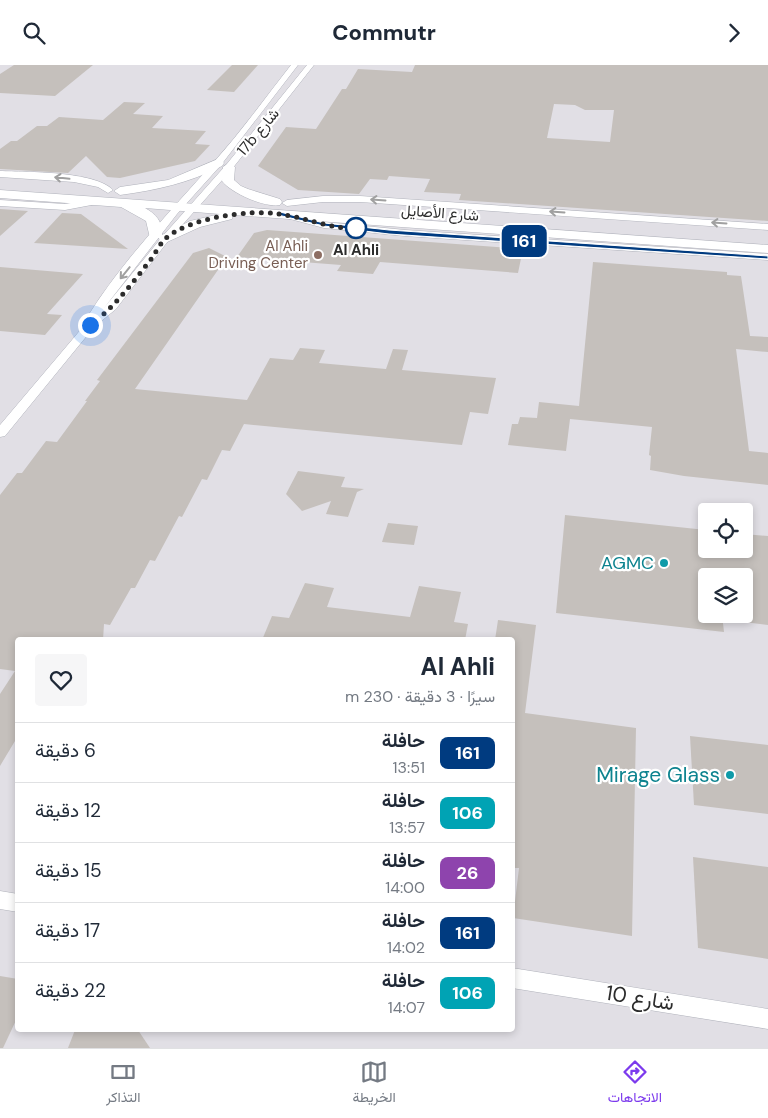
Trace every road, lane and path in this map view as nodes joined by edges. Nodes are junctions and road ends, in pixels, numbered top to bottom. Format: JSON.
{"nodes":[{"id":1,"x":295,"y":65,"type":"edge"},
{"id":2,"x":311,"y":65,"type":"edge"},
{"id":3,"x":296,"y":84,"type":"junction"},
{"id":4,"x":223,"y":165,"type":"junction"},
{"id":5,"x":0,"y":174,"type":"edge"},
{"id":6,"x":0,"y":183,"type":"edge"},
{"id":7,"x":0,"y":194,"type":"edge"},
{"id":8,"x":107,"y":196,"type":"junction"},
{"id":9,"x":52,"y":198,"type":"junction"},
{"id":10,"x":191,"y":201,"type":"junction"},
{"id":11,"x":0,"y":203,"type":"edge"},
{"id":12,"x":281,"y":205,"type":"junction"},
{"id":13,"x":262,"y":212,"type":"junction"},
{"id":14,"x":768,"y":227,"type":"edge"},
{"id":15,"x":768,"y":236,"type":"edge"},
{"id":16,"x":160,"y":237,"type":"junction"},
{"id":17,"x":768,"y":249,"type":"edge"},
{"id":18,"x":749,"y":256,"type":"junction"},
{"id":19,"x":768,"y":257,"type":"edge"},
{"id":20,"x":768,"y":263,"type":"edge"},
{"id":21,"x":0,"y":433,"type":"edge"},
{"id":22,"x":0,"y":900,"type":"edge"},
{"id":23,"x":15,"y":902,"type":"edge"},
{"id":24,"x":515,"y":978,"type":"edge"},
{"id":25,"x":768,"y":1019,"type":"edge"}],
"edges":[{"from":1,"to":3,"type":"street"},
{"from":1,"to":4,"type":"street","name":"17b شارع"},
{"from":2,"to":3,"type":"street","name":"17b شارع"},
{"from":3,"to":4,"type":"street","name":"17b شارع"},
{"from":4,"to":8,"type":"main road"},
{"from":4,"to":10,"type":"street","name":"17b شارع"},
{"from":4,"to":10,"type":"street","name":"17b شارع"},
{"from":4,"to":12,"type":"main road"},
{"from":8,"to":5,"type":"street","one_way":true},
{"from":6,"to":8,"type":"main road","name":"شارع الأصايل"},
{"from":7,"to":9,"type":"main road","name":"شارع الأصايل"},
{"from":8,"to":9,"type":"main road","name":"شارع الأصايل"},
{"from":8,"to":10,"type":"main road","name":"شارع الأصايل"},
{"from":8,"to":10,"type":"main road","name":"شارع الأصايل"},
{"from":8,"to":11,"type":"street"},
{"from":8,"to":16,"type":"main road"},
{"from":9,"to":10,"type":"main road"},
{"from":10,"to":12,"type":"main road","name":"شارع الأصايل"},
{"from":10,"to":13,"type":"main road","name":"شارع الأصايل"},
{"from":10,"to":16,"type":"street"},
{"from":12,"to":13,"type":"main road","name":"شارع الأصايل"},
{"from":14,"to":12,"type":"street","one_way":true},
{"from":12,"to":15,"type":"main road","name":"شارع الأصايل"},
{"from":12,"to":17,"type":"main road","name":"شارع الأصايل"},
{"from":12,"to":18,"type":"street"},
{"from":13,"to":16,"type":"main road"},
{"from":16,"to":21,"type":"street"},
{"from":18,"to":19,"type":"street"},
{"from":18,"to":20,"type":"street"},
{"from":22,"to":23,"type":"street"},
{"from":24,"to":25,"type":"street","name":"شارع 10"}]}
